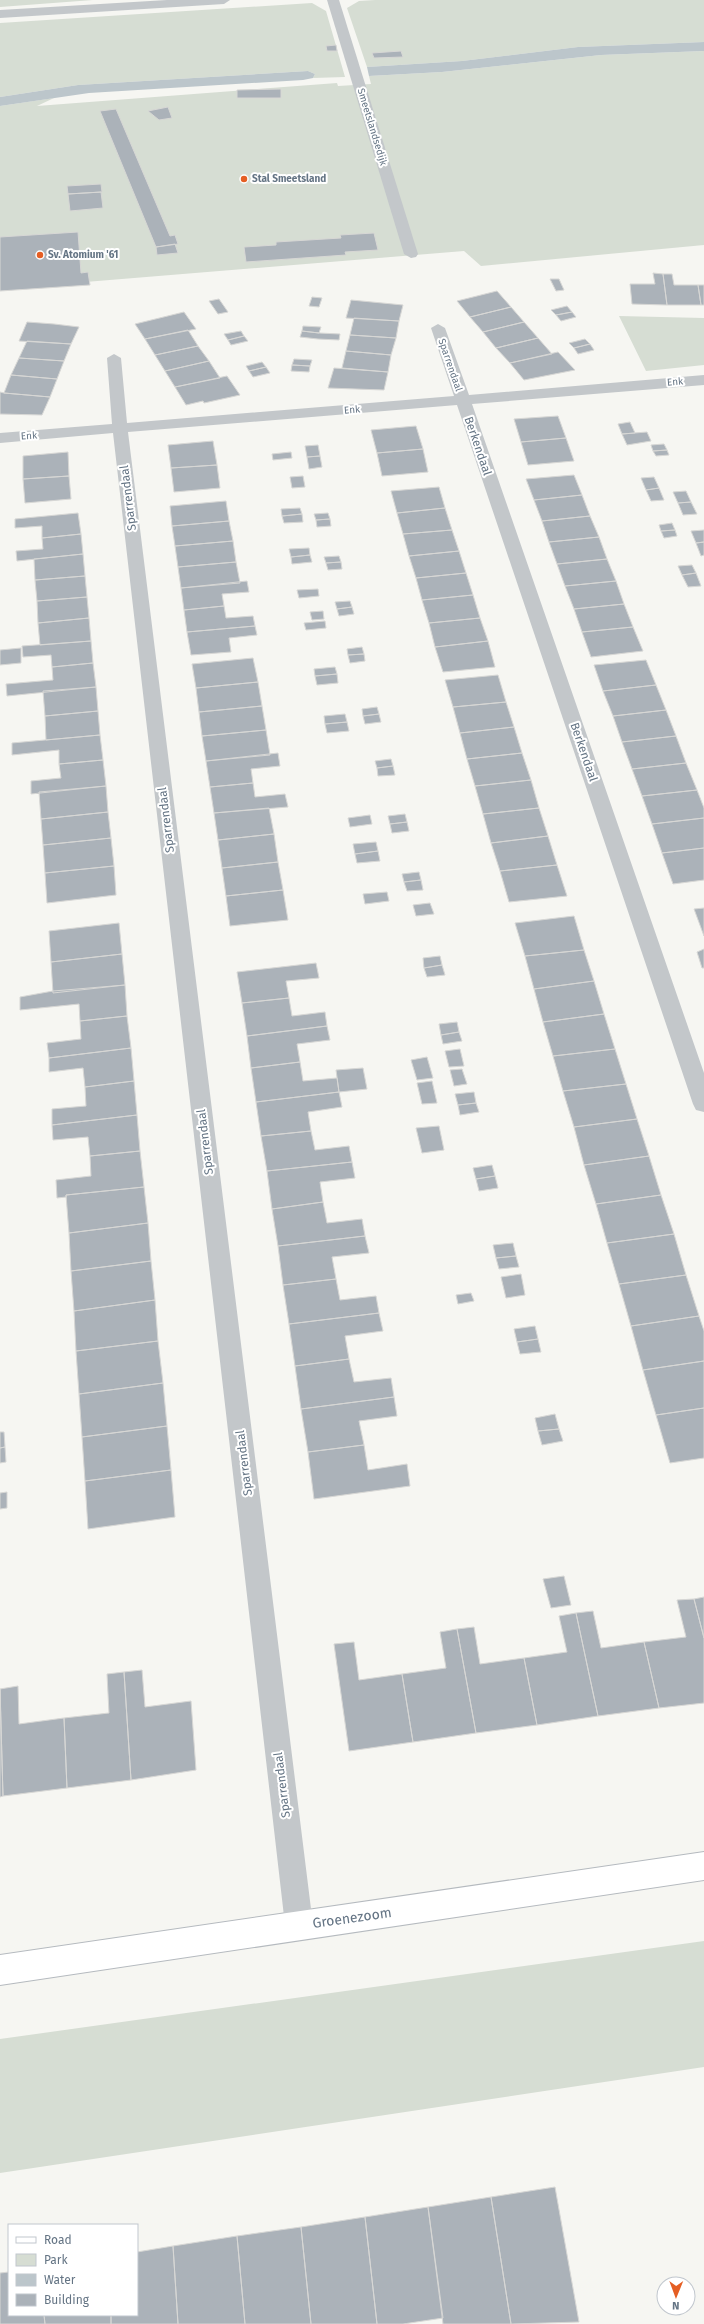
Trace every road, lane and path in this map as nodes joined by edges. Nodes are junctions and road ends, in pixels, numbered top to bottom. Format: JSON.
{"nodes":[{"id":1,"x":224,"y":0,"type":"edge"},
{"id":2,"x":333,"y":0,"type":"edge"},
{"id":3,"x":0,"y":14,"type":"edge"},
{"id":4,"x":411,"y":254,"type":"dead end"},
{"id":5,"x":438,"y":328,"type":"dead end"},
{"id":6,"x":114,"y":358,"type":"dead end"},
{"id":7,"x":704,"y":380,"type":"edge"},
{"id":8,"x":463,"y":401,"type":"junction"},
{"id":9,"x":120,"y":430,"type":"junction"},
{"id":10,"x":0,"y":438,"type":"edge"},
{"id":11,"x":704,"y":1104,"type":"edge"},
{"id":12,"x":704,"y":1866,"type":"edge"},
{"id":13,"x":299,"y":1925,"type":"junction"},
{"id":14,"x":0,"y":1970,"type":"edge"}],
"edges":[{"from":1,"to":3,"type":"street"},
{"from":2,"to":4,"type":"street","name":"Smeetslandsedijk"},
{"from":5,"to":8,"type":"street","name":"Sparrendaal"},
{"from":6,"to":9,"type":"street","name":"Sparrendaal"},
{"from":7,"to":8,"type":"street","name":"Enk"},
{"from":8,"to":9,"type":"street","name":"Enk"},
{"from":8,"to":11,"type":"street","name":"Berkendaal"},
{"from":9,"to":10,"type":"street","name":"Enk"},
{"from":9,"to":13,"type":"street","name":"Sparrendaal"},
{"from":12,"to":13,"type":"street","name":"Groenezoom"},
{"from":13,"to":14,"type":"street","name":"Groenezoom"}]}
